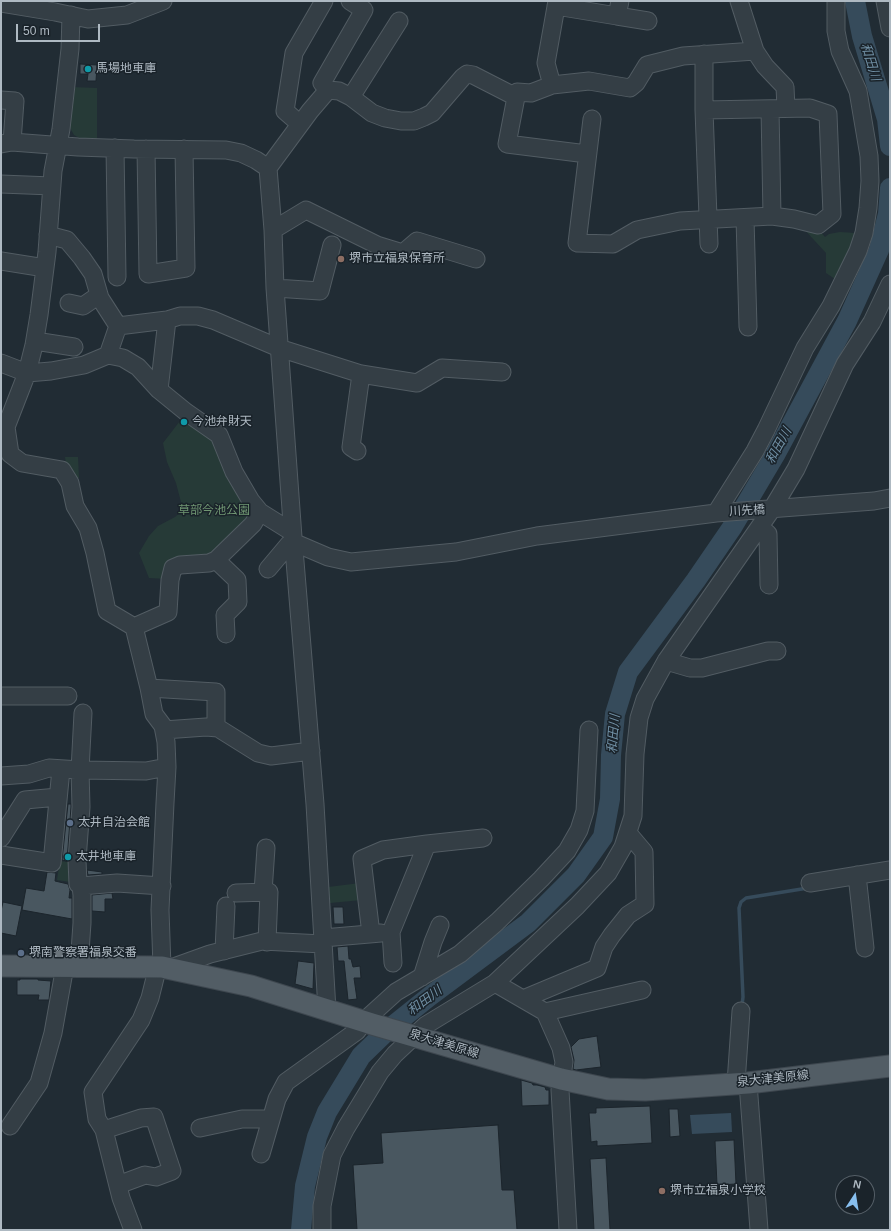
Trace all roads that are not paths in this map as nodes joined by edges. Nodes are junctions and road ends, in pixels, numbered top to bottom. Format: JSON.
{"nodes":[{"id":1,"x":163,"y":1,"type":"edge"},
{"id":2,"x":324,"y":1,"type":"edge"},
{"id":3,"x":350,"y":1,"type":"edge"},
{"id":4,"x":740,"y":1,"type":"edge"},
{"id":5,"x":836,"y":1,"type":"edge"},
{"id":6,"x":885,"y":1,"type":"edge"},
{"id":7,"x":9,"y":3,"type":"edge"},
{"id":8,"x":557,"y":4,"type":"edge"},
{"id":9,"x":61,"y":9,"type":"edge"},
{"id":10,"x":618,"y":9,"type":"edge"},
{"id":11,"x":398,"y":21,"type":"dead end"},
{"id":12,"x":648,"y":21,"type":"dead end"},
{"id":13,"x":890,"y":28,"type":"edge"},
{"id":14,"x":755,"y":51,"type":"junction"},
{"id":15,"x":704,"y":54,"type":"junction"},
{"id":16,"x":552,"y":85,"type":"junction"},
{"id":17,"x":328,"y":90,"type":"junction"},
{"id":18,"x":351,"y":97,"type":"junction"},
{"id":19,"x":516,"y":97,"type":"junction"},
{"id":20,"x":1,"y":100,"type":"edge"},
{"id":21,"x":778,"y":109,"type":"junction"},
{"id":22,"x":704,"y":110,"type":"junction"},
{"id":23,"x":592,"y":119,"type":"dead end"},
{"id":24,"x":300,"y":124,"type":"junction"},
{"id":25,"x":7,"y":143,"type":"edge"},
{"id":26,"x":58,"y":146,"type":"junction"},
{"id":27,"x":115,"y":148,"type":"junction"},
{"id":28,"x":146,"y":149,"type":"junction"},
{"id":29,"x":184,"y":149,"type":"junction"},
{"id":30,"x":588,"y":154,"type":"junction"},
{"id":31,"x":268,"y":168,"type":"junction"},
{"id":32,"x":1,"y":184,"type":"edge"},
{"id":33,"x":52,"y":186,"type":"junction"},
{"id":34,"x":772,"y":216,"type":"junction"},
{"id":35,"x":745,"y":218,"type":"junction"},
{"id":36,"x":708,"y":220,"type":"junction"},
{"id":37,"x":274,"y":230,"type":"junction"},
{"id":38,"x":48,"y":235,"type":"junction"},
{"id":39,"x":709,"y":244,"type":"dead end"},
{"id":40,"x":332,"y":245,"type":"dead end"},
{"id":41,"x":476,"y":259,"type":"dead end"},
{"id":42,"x":1,"y":261,"type":"edge"},
{"id":43,"x":45,"y":268,"type":"junction"},
{"id":44,"x":117,"y":276,"type":"dead end"},
{"id":45,"x":890,"y":284,"type":"edge"},
{"id":46,"x":275,"y":288,"type":"junction"},
{"id":47,"x":99,"y":295,"type":"junction"},
{"id":48,"x":69,"y":303,"type":"dead end"},
{"id":49,"x":167,"y":320,"type":"junction"},
{"id":50,"x":118,"y":326,"type":"junction"},
{"id":51,"x":748,"y":327,"type":"dead end"},
{"id":52,"x":35,"y":341,"type":"junction"},
{"id":53,"x":74,"y":347,"type":"dead end"},
{"id":54,"x":279,"y":348,"type":"junction"},
{"id":55,"x":108,"y":355,"type":"junction"},
{"id":56,"x":1,"y":363,"type":"edge"},
{"id":57,"x":502,"y":372,"type":"dead end"},
{"id":58,"x":27,"y":373,"type":"junction"},
{"id":59,"x":361,"y":374,"type":"junction"},
{"id":60,"x":159,"y":390,"type":"junction"},
{"id":61,"x":357,"y":451,"type":"dead end"},
{"id":62,"x":6,"y":454,"type":"edge"},
{"id":63,"x":890,"y":498,"type":"edge"},
{"id":64,"x":772,"y":509,"type":"junction"},
{"id":65,"x":260,"y":512,"type":"junction"},
{"id":66,"x":719,"y":513,"type":"junction"},
{"id":67,"x":760,"y":527,"type":"junction"},
{"id":68,"x":293,"y":537,"type":"junction"},
{"id":69,"x":216,"y":560,"type":"junction"},
{"id":70,"x":268,"y":570,"type":"dead end"},
{"id":71,"x":769,"y":585,"type":"dead end"},
{"id":72,"x":134,"y":627,"type":"junction"},
{"id":73,"x":226,"y":634,"type":"dead end"},
{"id":74,"x":777,"y":650,"type":"dead end"},
{"id":75,"x":666,"y":661,"type":"junction"},
{"id":76,"x":149,"y":688,"type":"junction"},
{"id":77,"x":1,"y":696,"type":"edge"},
{"id":78,"x":68,"y":696,"type":"dead end"},
{"id":79,"x":83,"y":713,"type":"dead end"},
{"id":80,"x":216,"y":728,"type":"junction"},
{"id":81,"x":164,"y":730,"type":"junction"},
{"id":82,"x":589,"y":730,"type":"dead end"},
{"id":83,"x":311,"y":751,"type":"junction"},
{"id":84,"x":167,"y":768,"type":"junction"},
{"id":85,"x":60,"y":769,"type":"junction"},
{"id":86,"x":80,"y":770,"type":"junction"},
{"id":87,"x":1,"y":776,"type":"edge"},
{"id":88,"x":58,"y":797,"type":"junction"},
{"id":89,"x":628,"y":833,"type":"junction"},
{"id":90,"x":1,"y":838,"type":"edge"},
{"id":91,"x":483,"y":838,"type":"dead end"},
{"id":92,"x":427,"y":844,"type":"junction"},
{"id":93,"x":266,"y":848,"type":"dead end"},
{"id":94,"x":1,"y":855,"type":"edge"},
{"id":95,"x":890,"y":870,"type":"edge"},
{"id":96,"x":858,"y":875,"type":"junction"},
{"id":97,"x":810,"y":883,"type":"dead end"},
{"id":98,"x":80,"y":886,"type":"junction"},
{"id":99,"x":162,"y":886,"type":"junction"},
{"id":100,"x":263,"y":892,"type":"junction"},
{"id":101,"x":440,"y":925,"type":"dead end"},
{"id":102,"x":390,"y":932,"type":"junction"},
{"id":103,"x":371,"y":934,"type":"junction"},
{"id":104,"x":323,"y":941,"type":"junction"},
{"id":105,"x":267,"y":942,"type":"junction"},
{"id":106,"x":865,"y":948,"type":"dead end"},
{"id":107,"x":224,"y":951,"type":"junction"},
{"id":108,"x":393,"y":963,"type":"dead end"},
{"id":109,"x":1,"y":966,"type":"edge"},
{"id":110,"x":72,"y":966,"type":"junction"},
{"id":111,"x":164,"y":967,"type":"junction"},
{"id":112,"x":422,"y":976,"type":"junction"},
{"id":113,"x":495,"y":983,"type":"junction"},
{"id":114,"x":642,"y":990,"type":"dead end"},
{"id":115,"x":522,"y":999,"type":"junction"},
{"id":116,"x":327,"y":1010,"type":"junction"},
{"id":117,"x":741,"y":1011,"type":"dead end"},
{"id":118,"x":545,"y":1012,"type":"junction"},
{"id":119,"x":368,"y":1022,"type":"junction"},
{"id":120,"x":410,"y":1034,"type":"junction"},
{"id":121,"x":890,"y":1066,"type":"edge"},
{"id":122,"x":560,"y":1079,"type":"junction"},
{"id":123,"x":742,"y":1083,"type":"junction"},
{"id":124,"x":271,"y":1119,"type":"junction"},
{"id":125,"x":10,"y":1126,"type":"dead end"},
{"id":126,"x":200,"y":1128,"type":"dead end"},
{"id":127,"x":104,"y":1130,"type":"junction"},
{"id":128,"x":261,"y":1154,"type":"dead end"},
{"id":129,"x":118,"y":1185,"type":"junction"},
{"id":130,"x":133,"y":1230,"type":"edge"},
{"id":131,"x":322,"y":1230,"type":"edge"},
{"id":132,"x":568,"y":1230,"type":"edge"},
{"id":133,"x":759,"y":1230,"type":"edge"}],
"edges":[{"from":1,"to":9,"type":"street"},
{"from":2,"to":24,"type":"street"},
{"from":3,"to":17,"type":"street"},
{"from":4,"to":14,"type":"street"},
{"from":5,"to":66,"type":"street"},
{"from":6,"to":13,"type":"street"},
{"from":7,"to":9,"type":"street"},
{"from":8,"to":10,"type":"street"},
{"from":8,"to":16,"type":"street"},
{"from":9,"to":26,"type":"street"},
{"from":10,"to":12,"type":"street"},
{"from":11,"to":18,"type":"street"},
{"from":14,"to":15,"type":"street"},
{"from":14,"to":21,"type":"street"},
{"from":15,"to":16,"type":"street"},
{"from":15,"to":22,"type":"street"},
{"from":16,"to":19,"type":"street"},
{"from":17,"to":18,"type":"street"},
{"from":17,"to":24,"type":"street"},
{"from":18,"to":19,"type":"street"},
{"from":19,"to":30,"type":"street"},
{"from":20,"to":25,"type":"street"},
{"from":21,"to":22,"type":"street"},
{"from":21,"to":34,"type":"street"},
{"from":21,"to":34,"type":"street"},
{"from":22,"to":36,"type":"street"},
{"from":23,"to":30,"type":"street"},
{"from":24,"to":31,"type":"street"},
{"from":25,"to":26,"type":"street"},
{"from":26,"to":27,"type":"street"},
{"from":26,"to":33,"type":"street"},
{"from":27,"to":28,"type":"street"},
{"from":27,"to":44,"type":"street"},
{"from":28,"to":29,"type":"street"},
{"from":28,"to":29,"type":"street"},
{"from":29,"to":31,"type":"street"},
{"from":30,"to":36,"type":"street"},
{"from":31,"to":37,"type":"street"},
{"from":32,"to":33,"type":"street"},
{"from":33,"to":38,"type":"street"},
{"from":34,"to":35,"type":"street"},
{"from":35,"to":36,"type":"street"},
{"from":35,"to":51,"type":"street"},
{"from":36,"to":39,"type":"street"},
{"from":37,"to":41,"type":"street"},
{"from":37,"to":46,"type":"street"},
{"from":38,"to":43,"type":"street"},
{"from":38,"to":47,"type":"street"},
{"from":40,"to":46,"type":"street"},
{"from":42,"to":43,"type":"street"},
{"from":43,"to":52,"type":"street"},
{"from":45,"to":64,"type":"street"},
{"from":46,"to":54,"type":"street"},
{"from":47,"to":48,"type":"street"},
{"from":47,"to":50,"type":"street"},
{"from":49,"to":50,"type":"street"},
{"from":49,"to":54,"type":"street"},
{"from":49,"to":60,"type":"street"},
{"from":50,"to":55,"type":"street"},
{"from":52,"to":53,"type":"street"},
{"from":52,"to":58,"type":"street"},
{"from":54,"to":59,"type":"street"},
{"from":54,"to":68,"type":"street"},
{"from":55,"to":58,"type":"street"},
{"from":55,"to":60,"type":"street"},
{"from":56,"to":58,"type":"street"},
{"from":57,"to":59,"type":"street"},
{"from":58,"to":62,"type":"street"},
{"from":59,"to":61,"type":"street"},
{"from":60,"to":65,"type":"street"},
{"from":62,"to":72,"type":"street"},
{"from":63,"to":64,"type":"street","name":"川先橋"},
{"from":64,"to":66,"type":"street","name":"川先橋"},
{"from":64,"to":67,"type":"street"},
{"from":65,"to":68,"type":"street","name":"川先橋"},
{"from":65,"to":69,"type":"street"},
{"from":66,"to":68,"type":"street","name":"川先橋"},
{"from":67,"to":71,"type":"street"},
{"from":67,"to":75,"type":"street"},
{"from":68,"to":70,"type":"street"},
{"from":68,"to":83,"type":"street"},
{"from":69,"to":72,"type":"street"},
{"from":69,"to":73,"type":"street"},
{"from":72,"to":76,"type":"street"},
{"from":74,"to":75,"type":"street"},
{"from":75,"to":89,"type":"street"},
{"from":76,"to":80,"type":"street"},
{"from":76,"to":81,"type":"street"},
{"from":77,"to":78,"type":"street"},
{"from":79,"to":86,"type":"street"},
{"from":80,"to":81,"type":"street"},
{"from":80,"to":83,"type":"street"},
{"from":81,"to":84,"type":"street"},
{"from":82,"to":112,"type":"street"},
{"from":83,"to":104,"type":"street"},
{"from":84,"to":86,"type":"street"},
{"from":84,"to":99,"type":"street"},
{"from":85,"to":86,"type":"street"},
{"from":85,"to":87,"type":"street"},
{"from":85,"to":88,"type":"street"},
{"from":86,"to":98,"type":"street"},
{"from":88,"to":90,"type":"street"},
{"from":88,"to":94,"type":"street"},
{"from":89,"to":113,"type":"street"},
{"from":89,"to":115,"type":"street"},
{"from":91,"to":92,"type":"street"},
{"from":92,"to":102,"type":"street"},
{"from":92,"to":103,"type":"street"},
{"from":93,"to":100,"type":"street"},
{"from":95,"to":96,"type":"street"},
{"from":96,"to":97,"type":"street"},
{"from":96,"to":106,"type":"street"},
{"from":98,"to":99,"type":"street"},
{"from":98,"to":110,"type":"street"},
{"from":99,"to":111,"type":"street"},
{"from":100,"to":105,"type":"street"},
{"from":100,"to":107,"type":"street"},
{"from":101,"to":112,"type":"street"},
{"from":102,"to":103,"type":"street"},
{"from":102,"to":108,"type":"street"},
{"from":103,"to":104,"type":"street"},
{"from":104,"to":105,"type":"street"},
{"from":104,"to":116,"type":"street"},
{"from":105,"to":107,"type":"street"},
{"from":107,"to":111,"type":"street"},
{"from":109,"to":110,"type":"main road","name":"泉大津美原線"},
{"from":110,"to":111,"type":"main road","name":"泉大津美原線"},
{"from":110,"to":125,"type":"street"},
{"from":111,"to":116,"type":"main road","name":"泉大津美原線"},
{"from":111,"to":127,"type":"street"},
{"from":112,"to":119,"type":"street"},
{"from":113,"to":115,"type":"street"},
{"from":113,"to":120,"type":"street"},
{"from":114,"to":118,"type":"street"},
{"from":115,"to":118,"type":"street"},
{"from":116,"to":119,"type":"main road","name":"泉大津美原線"},
{"from":117,"to":123,"type":"street"},
{"from":118,"to":122,"type":"street"},
{"from":119,"to":120,"type":"main road","name":"泉大津美原線"},
{"from":119,"to":124,"type":"street"},
{"from":120,"to":122,"type":"main road","name":"泉大津美原線"},
{"from":120,"to":131,"type":"street"},
{"from":121,"to":123,"type":"main road","name":"泉大津美原線"},
{"from":122,"to":123,"type":"main road","name":"泉大津美原線"},
{"from":122,"to":132,"type":"street"},
{"from":123,"to":133,"type":"street"},
{"from":124,"to":126,"type":"street"},
{"from":124,"to":128,"type":"street"},
{"from":127,"to":129,"type":"street"},
{"from":127,"to":129,"type":"street"},
{"from":129,"to":130,"type":"street"}]}
